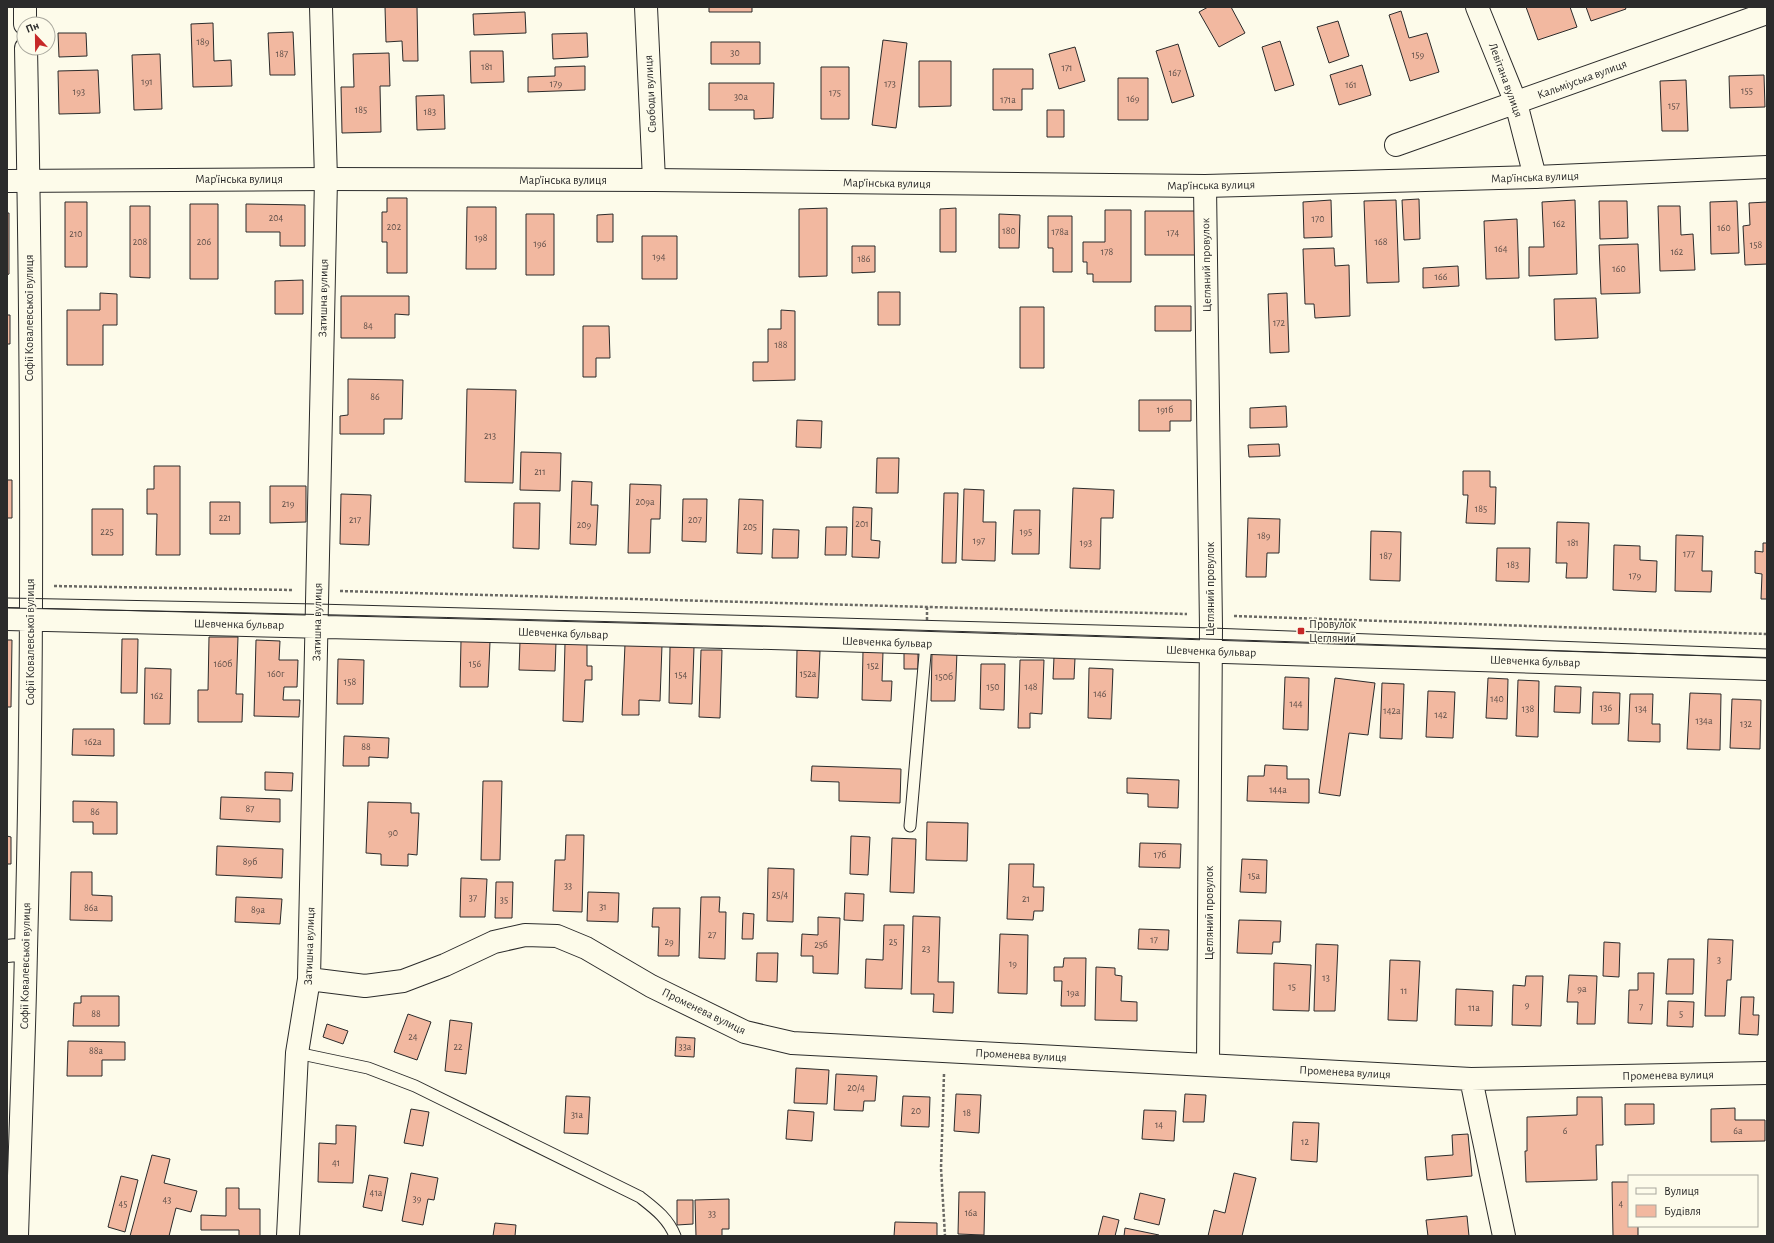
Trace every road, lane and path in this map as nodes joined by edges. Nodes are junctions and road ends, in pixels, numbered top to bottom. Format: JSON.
{"nodes":[{"id":1,"x":321,"y":7,"type":"edge"},
{"id":2,"x":646,"y":7,"type":"edge"},
{"id":3,"x":1477,"y":7,"type":"edge"},
{"id":4,"x":1767,"y":13,"type":"edge"},
{"id":5,"x":26,"y":56,"type":"edge"},
{"id":6,"x":1516,"y":103,"type":"junction"},
{"id":7,"x":1396,"y":145,"type":"dead end"},
{"id":8,"x":1767,"y":167,"type":"edge"},
{"id":9,"x":1535,"y":177,"type":"junction"},
{"id":10,"x":326,"y":179,"type":"junction"},
{"id":11,"x":29,"y":180,"type":"junction"},
{"id":12,"x":654,"y":180,"type":"junction"},
{"id":13,"x":7,"y":181,"type":"edge"},
{"id":14,"x":1205,"y":186,"type":"junction"},
{"id":15,"x":31,"y":585,"type":"junction"},
{"id":16,"x":318,"y":591,"type":"junction"},
{"id":17,"x":1211,"y":615,"type":"junction"},
{"id":18,"x":7,"y":619,"type":"edge"},
{"id":19,"x":31,"y":620,"type":"junction"},
{"id":20,"x":317,"y":626,"type":"junction"},
{"id":21,"x":1767,"y":634,"type":"edge"},
{"id":22,"x":926,"y":643,"type":"junction"},
{"id":23,"x":1211,"y":650,"type":"junction"},
{"id":24,"x":1767,"y":669,"type":"edge"},
{"id":25,"x":910,"y":826,"type":"dead end"},
{"id":26,"x":17,"y":950,"type":"edge"},
{"id":27,"x":309,"y":979,"type":"junction"},
{"id":28,"x":945,"y":1051,"type":"junction"},
{"id":29,"x":297,"y":1053,"type":"junction"},
{"id":30,"x":1208,"y":1064,"type":"junction"},
{"id":31,"x":1767,"y":1073,"type":"edge"},
{"id":32,"x":1471,"y":1079,"type":"junction"},
{"id":33,"x":17,"y":1236,"type":"edge"},
{"id":34,"x":288,"y":1236,"type":"edge"},
{"id":35,"x":674,"y":1236,"type":"edge"},
{"id":36,"x":945,"y":1236,"type":"edge"},
{"id":37,"x":1504,"y":1236,"type":"edge"}],
"edges":[{"from":1,"to":10,"type":"street","name":"Затишна вулиця"},
{"from":2,"to":12,"type":"street","name":"Свободи вулиця"},
{"from":3,"to":6,"type":"street","name":"Левітана вулиця"},
{"from":4,"to":6,"type":"street","name":"Кальміуська вулиця"},
{"from":5,"to":11,"type":"street","name":"Софії Ковалевської вулиця"},
{"from":6,"to":7,"type":"street","name":"Кальміуська вулиця"},
{"from":6,"to":9,"type":"street","name":"Левітана вулиця"},
{"from":8,"to":9,"type":"street","name":"Мар'їнська вулиця"},
{"from":9,"to":14,"type":"street","name":"Мар'їнська вулиця"},
{"from":10,"to":11,"type":"street","name":"Мар'їнська вулиця"},
{"from":10,"to":12,"type":"street","name":"Мар'їнська вулиця"},
{"from":10,"to":16,"type":"street","name":"Затишна вулиця"},
{"from":11,"to":13,"type":"street","name":"Мар'їнська вулиця"},
{"from":11,"to":15,"type":"street","name":"Софії Ковалевської вулиця"},
{"from":12,"to":14,"type":"street","name":"Мар'їнська вулиця"},
{"from":14,"to":17,"type":"street","name":"Цегляний провулок"},
{"from":15,"to":16,"type":"path"},
{"from":15,"to":19,"type":"street","name":"Софії Ковалевської вулиця"},
{"from":16,"to":17,"type":"path"},
{"from":16,"to":20,"type":"street","name":"Затишна вулиця"},
{"from":17,"to":21,"type":"path"},
{"from":17,"to":23,"type":"street","name":"Цегляний провулок"},
{"from":18,"to":19,"type":"street","name":"Шевченка бульвар"},
{"from":19,"to":20,"type":"street","name":"Шевченка бульвар"},
{"from":19,"to":26,"type":"street","name":"Софії Ковалевської вулиця"},
{"from":20,"to":22,"type":"street","name":"Шевченка бульвар"},
{"from":20,"to":27,"type":"street","name":"Затишна вулиця"},
{"from":22,"to":23,"type":"street","name":"Шевченка бульвар"},
{"from":22,"to":25,"type":"lane"},
{"from":23,"to":24,"type":"street","name":"Шевченка бульвар"},
{"from":23,"to":30,"type":"street","name":"Цегляний провулок"},
{"from":26,"to":33,"type":"street","name":"Софії Ковалевської вулиця"},
{"from":27,"to":28,"type":"street","name":"Променева вулиця"},
{"from":27,"to":29,"type":"street","name":"Затишна вулиця"},
{"from":28,"to":30,"type":"street","name":"Променева вулиця"},
{"from":28,"to":36,"type":"path"},
{"from":29,"to":34,"type":"street","name":"Затишна вулиця"},
{"from":29,"to":35,"type":"lane"},
{"from":30,"to":32,"type":"street","name":"Променева вулиця"},
{"from":31,"to":32,"type":"street","name":"Променева вулиця"},
{"from":32,"to":37,"type":"street"}]}
